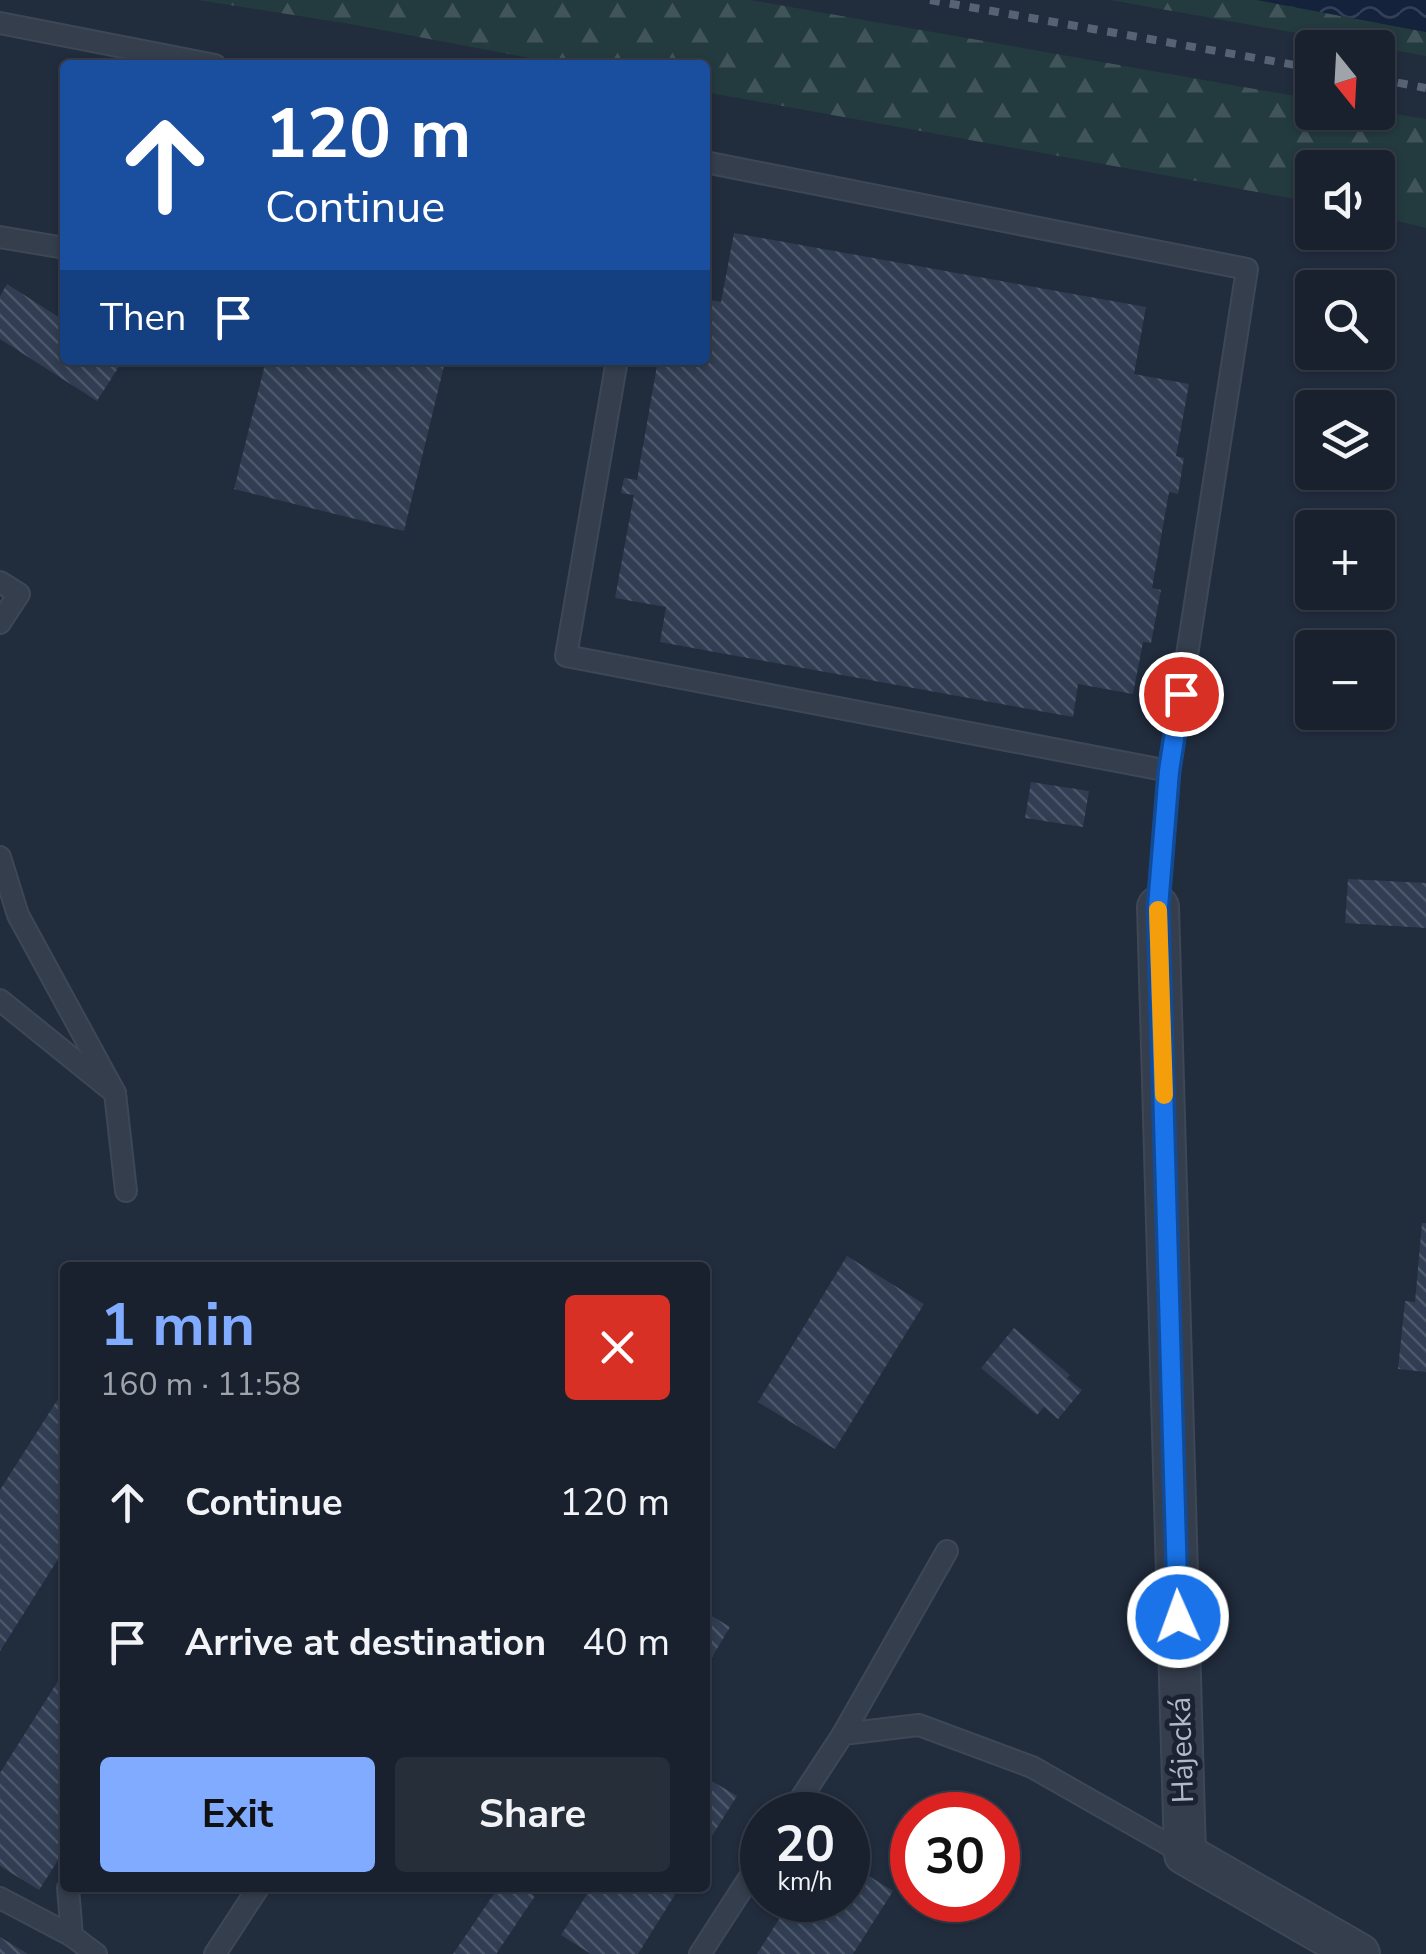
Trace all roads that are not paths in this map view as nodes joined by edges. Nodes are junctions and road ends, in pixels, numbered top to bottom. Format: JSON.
{"nodes":[{"id":1,"x":0,"y":23,"type":"edge"},
{"id":2,"x":189,"y":60,"type":"edge"},
{"id":3,"x":710,"y":163,"type":"edge"},
{"id":4,"x":0,"y":237,"type":"edge"},
{"id":5,"x":60,"y":247,"type":"edge"},
{"id":6,"x":616,"y":365,"type":"edge"},
{"id":7,"x":0,"y":582,"type":"edge"},
{"id":8,"x":0,"y":623,"type":"edge"},
{"id":9,"x":1169,"y":771,"type":"junction"},
{"id":10,"x":0,"y":857,"type":"edge"},
{"id":11,"x":1158,"y":907,"type":"joint"},
{"id":12,"x":0,"y":1000,"type":"edge"},
{"id":13,"x":115,"y":1093,"type":"junction"},
{"id":14,"x":126,"y":1191,"type":"dead end"},
{"id":15,"x":947,"y":1551,"type":"dead end"},
{"id":16,"x":843,"y":1734,"type":"junction"},
{"id":17,"x":805,"y":1792,"type":"edge"},
{"id":18,"x":1185,"y":1854,"type":"junction"},
{"id":19,"x":68,"y":1892,"type":"edge"},
{"id":20,"x":255,"y":1892,"type":"edge"},
{"id":21,"x":740,"y":1892,"type":"edge"},
{"id":22,"x":0,"y":1898,"type":"edge"},
{"id":23,"x":72,"y":1936,"type":"junction"},
{"id":24,"x":96,"y":1954,"type":"edge"},
{"id":25,"x":215,"y":1954,"type":"edge"},
{"id":26,"x":700,"y":1954,"type":"edge"},
{"id":27,"x":1358,"y":1954,"type":"edge"}],
"edges":[{"from":1,"to":2,"type":"lane"},
{"from":3,"to":9,"type":"lane"},
{"from":4,"to":5,"type":"lane"},
{"from":6,"to":9,"type":"lane"},
{"from":7,"to":8,"type":"lane"},
{"from":9,"to":11,"type":"lane"},
{"from":10,"to":13,"type":"lane"},
{"from":11,"to":18,"type":"street","name":"Hájecká"},
{"from":12,"to":13,"type":"lane"},
{"from":13,"to":14,"type":"lane"},
{"from":15,"to":16,"type":"lane"},
{"from":16,"to":17,"type":"lane"},
{"from":16,"to":18,"type":"lane"},
{"from":18,"to":27,"type":"street"},
{"from":19,"to":23,"type":"lane"},
{"from":20,"to":25,"type":"lane"},
{"from":21,"to":26,"type":"lane"},
{"from":22,"to":23,"type":"lane"},
{"from":23,"to":24,"type":"lane"}]}
